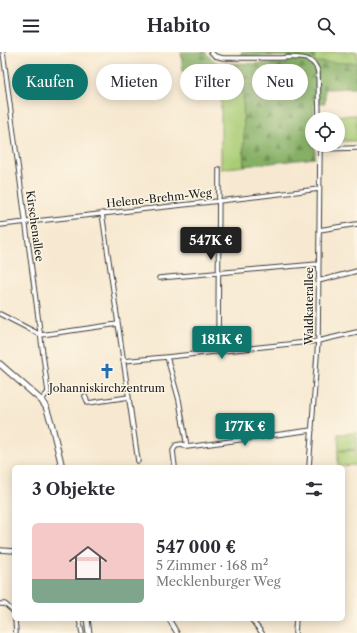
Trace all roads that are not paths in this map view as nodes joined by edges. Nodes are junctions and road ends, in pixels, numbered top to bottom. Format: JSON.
{"nodes":[{"id":1,"x":3,"y":52,"type":"edge"},
{"id":2,"x":211,"y":52,"type":"edge"},
{"id":3,"x":319,"y":112,"type":"edge"},
{"id":4,"x":345,"y":148,"type":"edge"},
{"id":5,"x":357,"y":148,"type":"edge"},
{"id":6,"x":320,"y":152,"type":"edge"},
{"id":7,"x":219,"y":169,"type":"dead end"},
{"id":8,"x":319,"y":189,"type":"junction"},
{"id":9,"x":219,"y":201,"type":"junction"},
{"id":10,"x":102,"y":213,"type":"junction"},
{"id":11,"x":26,"y":222,"type":"junction"},
{"id":12,"x":357,"y":224,"type":"edge"},
{"id":13,"x":0,"y":225,"type":"edge"},
{"id":14,"x":319,"y":230,"type":"junction"},
{"id":15,"x":318,"y":264,"type":"junction"},
{"id":16,"x":357,"y":271,"type":"edge"},
{"id":17,"x":219,"y":272,"type":"junction"},
{"id":18,"x":159,"y":278,"type":"dead end"},
{"id":19,"x":318,"y":281,"type":"junction"},
{"id":20,"x":0,"y":314,"type":"edge"},
{"id":21,"x":118,"y":324,"type":"junction"},
{"id":22,"x":357,"y":332,"type":"edge"},
{"id":23,"x":41,"y":335,"type":"junction"},
{"id":24,"x":318,"y":341,"type":"junction"},
{"id":25,"x":218,"y":352,"type":"junction"},
{"id":26,"x":167,"y":358,"type":"junction"},
{"id":27,"x":123,"y":361,"type":"junction"},
{"id":28,"x":0,"y":364,"type":"edge"},
{"id":29,"x":85,"y":396,"type":"dead end"},
{"id":30,"x":129,"y":398,"type":"junction"},
{"id":31,"x":41,"y":401,"type":"junction"},
{"id":32,"x":312,"y":430,"type":"junction"},
{"id":33,"x":187,"y":446,"type":"junction"},
{"id":34,"x":138,"y":461,"type":"dead end"},
{"id":35,"x":62,"y":465,"type":"edge"},
{"id":36,"x":176,"y":465,"type":"edge"},
{"id":37,"x":309,"y":465,"type":"edge"},
{"id":38,"x":0,"y":550,"type":"edge"},
{"id":39,"x":12,"y":550,"type":"edge"},
{"id":40,"x":0,"y":604,"type":"edge"},
{"id":41,"x":12,"y":610,"type":"edge"},
{"id":42,"x":15,"y":621,"type":"edge"},
{"id":43,"x":79,"y":621,"type":"edge"},
{"id":44,"x":87,"y":621,"type":"edge"},
{"id":45,"x":170,"y":621,"type":"dead end"},
{"id":46,"x":253,"y":621,"type":"edge"},
{"id":47,"x":296,"y":621,"type":"edge"},
{"id":48,"x":16,"y":633,"type":"edge"},
{"id":49,"x":82,"y":633,"type":"edge"},
{"id":50,"x":89,"y":633,"type":"edge"},
{"id":51,"x":177,"y":633,"type":"edge"},
{"id":52,"x":262,"y":633,"type":"edge"},
{"id":53,"x":295,"y":633,"type":"edge"}],
"edges":[{"from":1,"to":11,"type":"street","name":"Kirschenallee"},
{"from":2,"to":3,"type":"street"},
{"from":4,"to":5,"type":"street"},
{"from":6,"to":8,"type":"street","name":"Waldkaterallee"},
{"from":7,"to":9,"type":"street"},
{"from":8,"to":9,"type":"street","name":"Helene-Brehm-Weg"},
{"from":8,"to":14,"type":"street","name":"Waldkaterallee"},
{"from":9,"to":10,"type":"street","name":"Helene-Brehm-Weg"},
{"from":9,"to":17,"type":"street"},
{"from":10,"to":11,"type":"street","name":"Helene-Brehm-Weg"},
{"from":10,"to":21,"type":"street"},
{"from":11,"to":13,"type":"street","name":"Helene-Brehm-Weg"},
{"from":11,"to":23,"type":"street","name":"Kirschenallee"},
{"from":12,"to":14,"type":"street"},
{"from":14,"to":15,"type":"street","name":"Waldkaterallee"},
{"from":15,"to":17,"type":"street"},
{"from":15,"to":19,"type":"street","name":"Waldkaterallee"},
{"from":16,"to":19,"type":"street"},
{"from":17,"to":18,"type":"street"},
{"from":17,"to":25,"type":"street"},
{"from":19,"to":24,"type":"street","name":"Waldkaterallee"},
{"from":20,"to":23,"type":"street"},
{"from":21,"to":23,"type":"street"},
{"from":21,"to":27,"type":"street"},
{"from":22,"to":24,"type":"street"},
{"from":23,"to":31,"type":"street","name":"Kirschenallee"},
{"from":24,"to":25,"type":"street"},
{"from":24,"to":32,"type":"street","name":"Waldkaterallee"},
{"from":25,"to":26,"type":"street"},
{"from":26,"to":27,"type":"street"},
{"from":26,"to":33,"type":"street"},
{"from":27,"to":30,"type":"street"},
{"from":28,"to":31,"type":"main road"},
{"from":29,"to":30,"type":"street"},
{"from":30,"to":34,"type":"street"},
{"from":31,"to":35,"type":"main road"},
{"from":32,"to":33,"type":"street"},
{"from":32,"to":37,"type":"street","name":"Waldkaterallee"},
{"from":33,"to":36,"type":"street"},
{"from":38,"to":39,"type":"street"},
{"from":40,"to":41,"type":"street"},
{"from":42,"to":48,"type":"street"},
{"from":43,"to":49,"type":"street"},
{"from":44,"to":50,"type":"main road"},
{"from":45,"to":51,"type":"street"},
{"from":46,"to":52,"type":"street"},
{"from":47,"to":53,"type":"street"}]}
